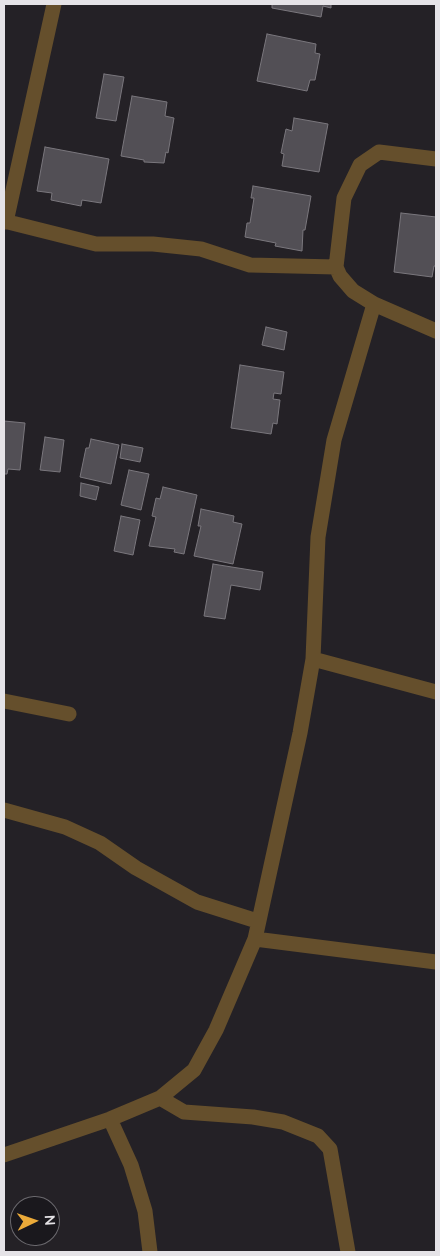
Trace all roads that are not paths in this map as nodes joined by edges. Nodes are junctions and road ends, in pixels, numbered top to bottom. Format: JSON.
{"nodes":[{"id":1,"x":54,"y":4,"type":"edge"},
{"id":2,"x":436,"y":159,"type":"edge"},
{"id":3,"x":5,"y":221,"type":"edge"},
{"id":4,"x":336,"y":267,"type":"junction"},
{"id":5,"x":374,"y":304,"type":"junction"},
{"id":6,"x":436,"y":331,"type":"edge"},
{"id":7,"x":313,"y":658,"type":"junction"},
{"id":8,"x":436,"y":692,"type":"edge"},
{"id":9,"x":4,"y":701,"type":"edge"},
{"id":10,"x":69,"y":714,"type":"dead end"},
{"id":11,"x":4,"y":810,"type":"edge"},
{"id":12,"x":257,"y":921,"type":"junction"},
{"id":13,"x":255,"y":939,"type":"junction"},
{"id":14,"x":436,"y":962,"type":"edge"},
{"id":15,"x":160,"y":1098,"type":"junction"},
{"id":16,"x":110,"y":1119,"type":"junction"},
{"id":17,"x":4,"y":1155,"type":"edge"},
{"id":18,"x":150,"y":1252,"type":"edge"},
{"id":19,"x":348,"y":1252,"type":"edge"}],
"edges":[{"from":1,"to":3,"type":"street"},
{"from":2,"to":4,"type":"street"},
{"from":3,"to":4,"type":"street"},
{"from":4,"to":5,"type":"street"},
{"from":5,"to":6,"type":"street"},
{"from":5,"to":7,"type":"street"},
{"from":7,"to":8,"type":"street"},
{"from":7,"to":12,"type":"street"},
{"from":9,"to":10,"type":"street"},
{"from":11,"to":12,"type":"street"},
{"from":12,"to":13,"type":"street"},
{"from":13,"to":14,"type":"street"},
{"from":13,"to":15,"type":"street"},
{"from":15,"to":16,"type":"street"},
{"from":15,"to":19,"type":"street"},
{"from":16,"to":17,"type":"street"},
{"from":16,"to":18,"type":"street"}]}
